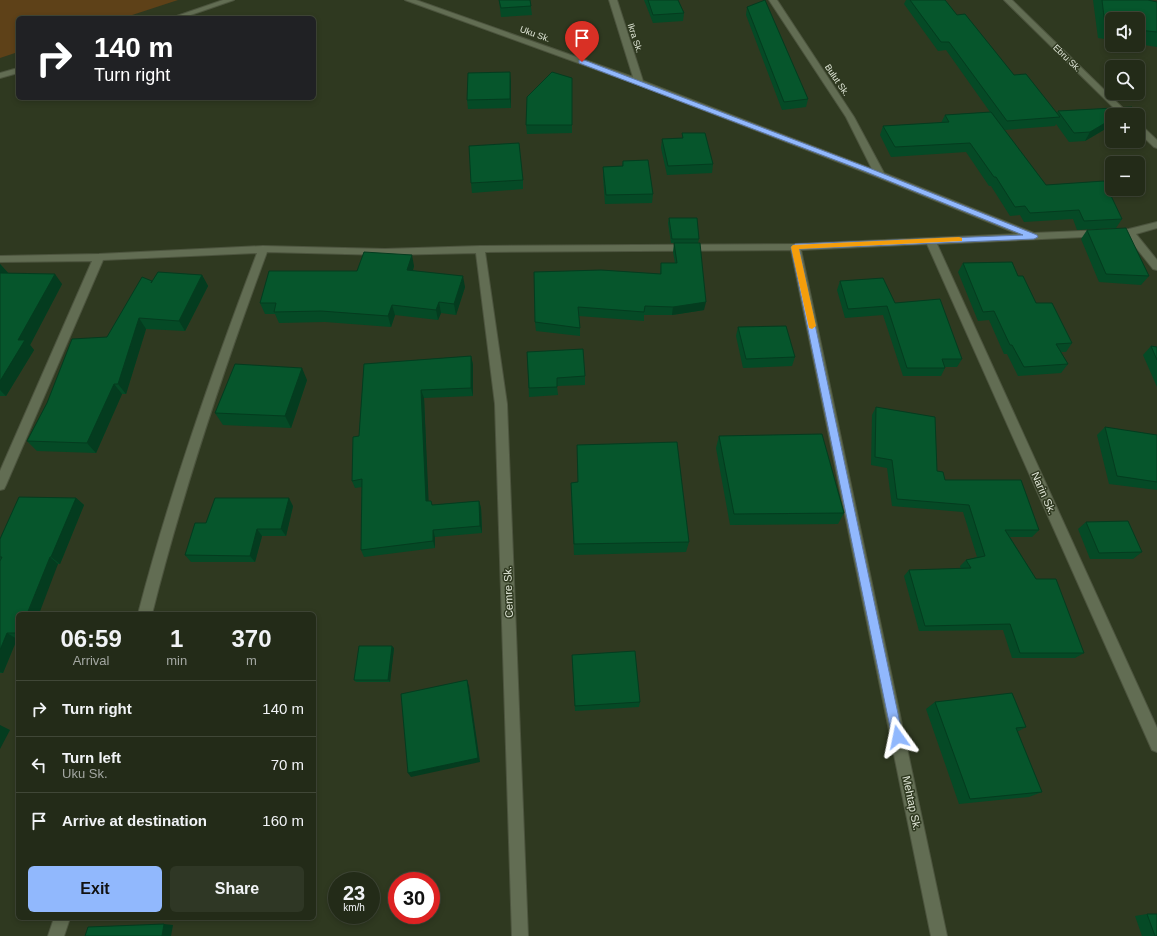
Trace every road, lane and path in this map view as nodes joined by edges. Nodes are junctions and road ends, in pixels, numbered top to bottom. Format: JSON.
{"nodes":[{"id":1,"x":230,"y":0,"type":"edge"},
{"id":2,"x":408,"y":0,"type":"edge"},
{"id":3,"x":613,"y":0,"type":"edge"},
{"id":4,"x":773,"y":0,"type":"edge"},
{"id":5,"x":1008,"y":0,"type":"edge"},
{"id":6,"x":181,"y":16,"type":"edge"},
{"id":7,"x":16,"y":71,"type":"edge"},
{"id":8,"x":0,"y":76,"type":"edge"},
{"id":9,"x":639,"y":82,"type":"junction"},
{"id":10,"x":1119,"y":108,"type":"edge"},
{"id":11,"x":1145,"y":134,"type":"edge"},
{"id":12,"x":1157,"y":145,"type":"edge"},
{"id":13,"x":880,"y":175,"type":"junction"},
{"id":14,"x":1157,"y":225,"type":"edge"},
{"id":15,"x":1129,"y":232,"type":"junction"},
{"id":16,"x":1034,"y":237,"type":"junction"},
{"id":17,"x":930,"y":240,"type":"junction"},
{"id":18,"x":795,"y":247,"type":"junction"},
{"id":19,"x":263,"y":249,"type":"junction"},
{"id":20,"x":480,"y":249,"type":"junction"},
{"id":21,"x":99,"y":257,"type":"junction"},
{"id":22,"x":0,"y":259,"type":"edge"},
{"id":23,"x":1157,"y":267,"type":"edge"},
{"id":24,"x":0,"y":485,"type":"edge"},
{"id":25,"x":146,"y":612,"type":"edge"},
{"id":26,"x":1157,"y":745,"type":"edge"},
{"id":27,"x":61,"y":920,"type":"edge"},
{"id":28,"x":56,"y":936,"type":"edge"},
{"id":29,"x":520,"y":936,"type":"edge"},
{"id":30,"x":939,"y":936,"type":"edge"}],
"edges":[{"from":1,"to":6,"type":"street"},
{"from":2,"to":9,"type":"street","name":"Uku Sk."},
{"from":3,"to":9,"type":"street","name":"Ikra Sk."},
{"from":4,"to":13,"type":"street","name":"Bulut Sk."},
{"from":5,"to":10,"type":"street","name":"Ebru Sk."},
{"from":7,"to":8,"type":"street"},
{"from":9,"to":13,"type":"street","name":"Uku Sk."},
{"from":11,"to":12,"type":"street"},
{"from":13,"to":16,"type":"street","name":"Uku Sk."},
{"from":14,"to":15,"type":"street"},
{"from":15,"to":16,"type":"street"},
{"from":15,"to":23,"type":"street"},
{"from":16,"to":17,"type":"street"},
{"from":17,"to":18,"type":"street"},
{"from":17,"to":26,"type":"street","name":"Narin Sk."},
{"from":18,"to":20,"type":"street"},
{"from":18,"to":30,"type":"street","name":"Mehtap Sk."},
{"from":19,"to":20,"type":"street"},
{"from":19,"to":21,"type":"street"},
{"from":19,"to":25,"type":"street"},
{"from":20,"to":29,"type":"street","name":"Cemre Sk."},
{"from":21,"to":22,"type":"street"},
{"from":21,"to":24,"type":"street"},
{"from":27,"to":28,"type":"street"}]}
